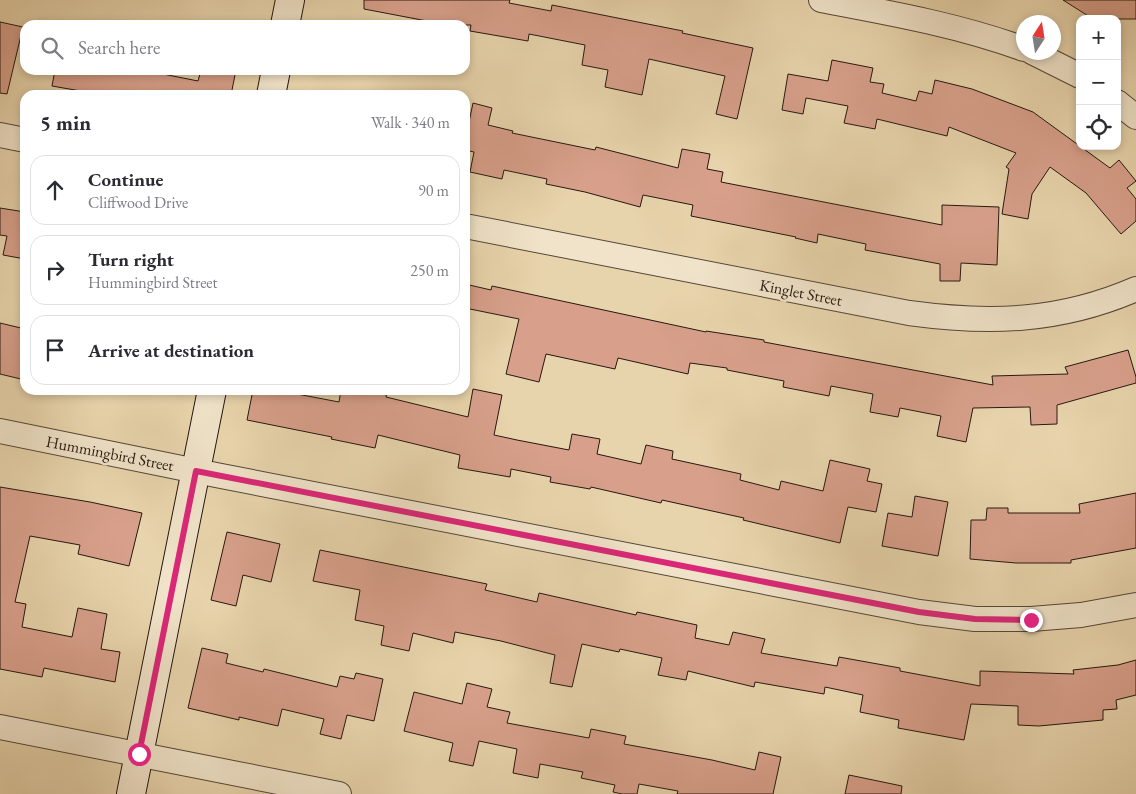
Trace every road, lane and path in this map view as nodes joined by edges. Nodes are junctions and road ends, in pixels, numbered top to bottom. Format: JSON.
{"nodes":[{"id":1,"x":290,"y":0,"type":"edge"},
{"id":2,"x":821,"y":0,"type":"edge"},
{"id":3,"x":286,"y":20,"type":"edge"},
{"id":4,"x":1016,"y":46,"type":"edge"},
{"id":5,"x":1048,"y":60,"type":"edge"},
{"id":6,"x":1076,"y":74,"type":"edge"},
{"id":7,"x":275,"y":75,"type":"edge"},
{"id":8,"x":272,"y":90,"type":"edge"},
{"id":9,"x":1121,"y":105,"type":"edge"},
{"id":10,"x":1136,"y":117,"type":"edge"},
{"id":11,"x":0,"y":135,"type":"edge"},
{"id":12,"x":20,"y":139,"type":"edge"},
{"id":13,"x":470,"y":227,"type":"edge"},
{"id":14,"x":1136,"y":289,"type":"edge"},
{"id":15,"x":211,"y":395,"type":"edge"},
{"id":16,"x":0,"y":431,"type":"edge"},
{"id":17,"x":196,"y":471,"type":"junction"},
{"id":18,"x":1136,"y":605,"type":"edge"},
{"id":19,"x":0,"y":726,"type":"edge"},
{"id":20,"x":139,"y":754,"type":"junction"},
{"id":21,"x":131,"y":794,"type":"edge"},
{"id":22,"x":339,"y":794,"type":"edge"}],
"edges":[{"from":1,"to":3,"type":"street"},
{"from":2,"to":4,"type":"street"},
{"from":5,"to":6,"type":"street"},
{"from":7,"to":8,"type":"street"},
{"from":9,"to":10,"type":"street"},
{"from":11,"to":12,"type":"street"},
{"from":13,"to":14,"type":"street","name":"Kinglet Street"},
{"from":15,"to":17,"type":"street"},
{"from":16,"to":17,"type":"street","name":"Hummingbird Street"},
{"from":17,"to":18,"type":"street","name":"Hummingbird Street"},
{"from":17,"to":20,"type":"street"},
{"from":19,"to":20,"type":"street"},
{"from":20,"to":21,"type":"street"},
{"from":20,"to":22,"type":"street"}]}
